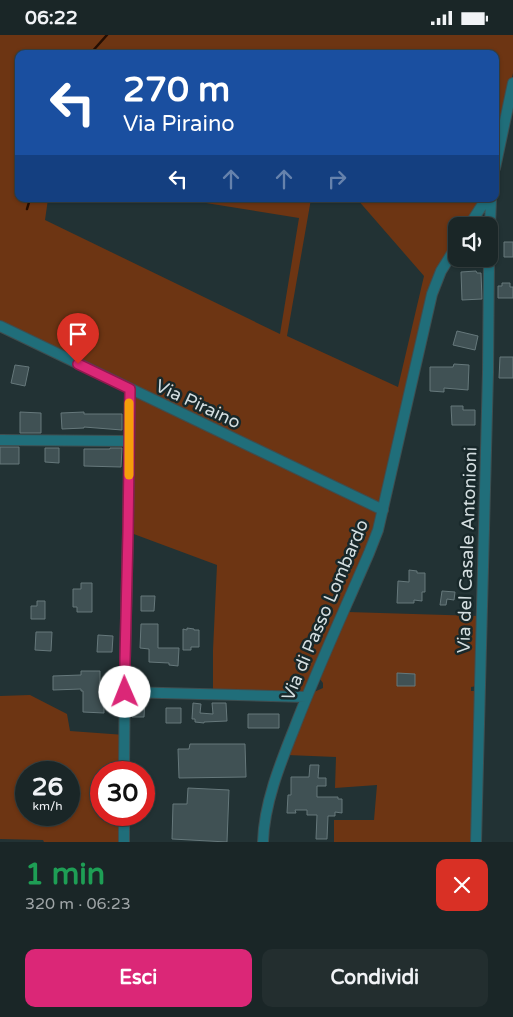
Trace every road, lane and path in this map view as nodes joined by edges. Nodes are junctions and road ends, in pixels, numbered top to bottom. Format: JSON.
{"nodes":[{"id":1,"x":513,"y":83,"type":"edge"},
{"id":2,"x":499,"y":149,"type":"edge"},
{"id":3,"x":484,"y":202,"type":"edge"},
{"id":4,"x":491,"y":202,"type":"edge"},
{"id":5,"x":475,"y":217,"type":"edge"},
{"id":6,"x":490,"y":217,"type":"edge"},
{"id":7,"x":448,"y":260,"type":"edge"},
{"id":8,"x":489,"y":267,"type":"edge"},
{"id":9,"x":0,"y":326,"type":"edge"},
{"id":10,"x":130,"y":389,"type":"junction"},
{"id":11,"x":0,"y":440,"type":"edge"},
{"id":12,"x":129,"y":441,"type":"junction"},
{"id":13,"x":383,"y":510,"type":"junction"},
{"id":14,"x":125,"y":692,"type":"junction"},
{"id":15,"x":306,"y":697,"type":"junction"},
{"id":16,"x":124,"y":761,"type":"edge"},
{"id":17,"x":124,"y":826,"type":"edge"},
{"id":18,"x":124,"y":842,"type":"edge"},
{"id":19,"x":263,"y":842,"type":"edge"},
{"id":20,"x":476,"y":842,"type":"edge"}],
"edges":[{"from":1,"to":2,"type":"street"},
{"from":3,"to":5,"type":"street"},
{"from":4,"to":6,"type":"street"},
{"from":7,"to":13,"type":"street","name":"Via di Passo Lombardo"},
{"from":8,"to":20,"type":"street","name":"Via del Casale Antonioni"},
{"from":9,"to":10,"type":"street","name":"Via Piraino"},
{"from":10,"to":12,"type":"street"},
{"from":10,"to":13,"type":"street","name":"Via Piraino"},
{"from":11,"to":12,"type":"street"},
{"from":12,"to":14,"type":"street"},
{"from":13,"to":15,"type":"street","name":"Via di Passo Lombardo"},
{"from":14,"to":15,"type":"street"},
{"from":14,"to":16,"type":"street"},
{"from":15,"to":19,"type":"street","name":"Via di Passo Lombardo"},
{"from":17,"to":18,"type":"street"}]}
